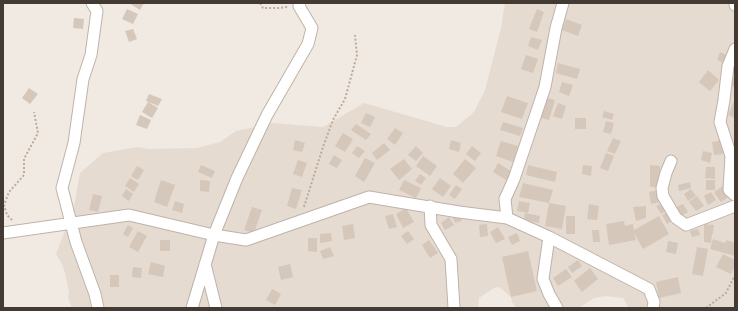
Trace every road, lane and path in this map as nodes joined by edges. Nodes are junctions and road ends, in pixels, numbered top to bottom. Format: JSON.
{"nodes":[{"id":1,"x":92,"y":3,"type":"edge"},
{"id":2,"x":260,"y":3,"type":"edge"},
{"id":3,"x":563,"y":3,"type":"edge"},
{"id":4,"x":300,"y":4,"type":"edge"},
{"id":5,"x":355,"y":35,"type":"dead end"},
{"id":6,"x":735,"y":49,"type":"edge"},
{"id":7,"x":34,"y":112,"type":"dead end"},
{"id":8,"x":671,"y":161,"type":"dead end"},
{"id":9,"x":735,"y":196,"type":"edge"},
{"id":10,"x":430,"y":206,"type":"junction"},
{"id":11,"x":735,"y":206,"type":"edge"},
{"id":12,"x":507,"y":218,"type":"junction"},
{"id":13,"x":299,"y":221,"type":"junction"},
{"id":14,"x":72,"y":224,"type":"junction"},
{"id":15,"x":22,"y":230,"type":"junction"},
{"id":16,"x":3,"y":232,"type":"edge"},
{"id":17,"x":214,"y":235,"type":"junction"},
{"id":18,"x":549,"y":238,"type":"junction"},
{"id":19,"x":205,"y":264,"type":"junction"},
{"id":20,"x":735,"y":275,"type":"edge"},
{"id":21,"x":98,"y":308,"type":"edge"},
{"id":22,"x":192,"y":308,"type":"edge"},
{"id":23,"x":216,"y":308,"type":"edge"},
{"id":24,"x":454,"y":308,"type":"edge"},
{"id":25,"x":557,"y":308,"type":"edge"},
{"id":26,"x":653,"y":308,"type":"edge"},
{"id":27,"x":706,"y":308,"type":"edge"}],
"edges":[{"from":1,"to":14,"type":"street"},
{"from":2,"to":4,"type":"path"},
{"from":3,"to":12,"type":"street"},
{"from":4,"to":17,"type":"street"},
{"from":5,"to":13,"type":"path"},
{"from":6,"to":9,"type":"street"},
{"from":7,"to":15,"type":"path"},
{"from":8,"to":11,"type":"street"},
{"from":10,"to":12,"type":"street"},
{"from":10,"to":13,"type":"street"},
{"from":10,"to":24,"type":"street"},
{"from":12,"to":18,"type":"street"},
{"from":13,"to":17,"type":"street"},
{"from":14,"to":15,"type":"street"},
{"from":14,"to":17,"type":"street"},
{"from":14,"to":21,"type":"street"},
{"from":15,"to":16,"type":"street"},
{"from":17,"to":19,"type":"street"},
{"from":18,"to":25,"type":"street"},
{"from":18,"to":26,"type":"street"},
{"from":19,"to":22,"type":"street"},
{"from":19,"to":23,"type":"street"},
{"from":20,"to":27,"type":"path"}]}
